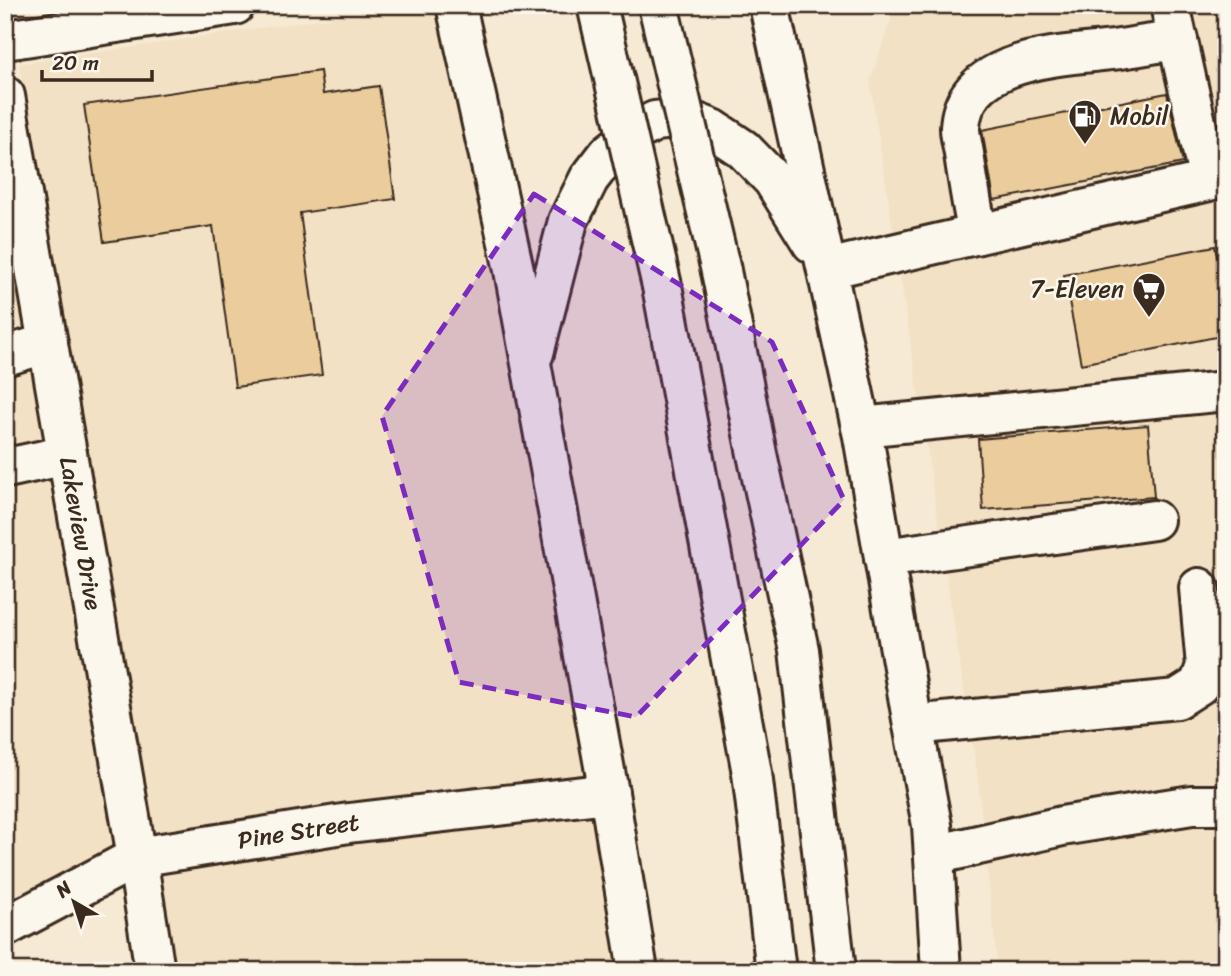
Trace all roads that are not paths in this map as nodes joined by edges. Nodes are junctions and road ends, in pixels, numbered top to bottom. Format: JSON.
{"nodes":[{"id":1,"x":234,"y":5,"type":"edge"},
{"id":2,"x":456,"y":5,"type":"edge"},
{"id":3,"x":597,"y":5,"type":"edge"},
{"id":4,"x":658,"y":5,"type":"edge"},
{"id":5,"x":769,"y":5,"type":"edge"},
{"id":6,"x":1174,"y":23,"type":"edge"},
{"id":7,"x":5,"y":40,"type":"edge"},
{"id":8,"x":5,"y":96,"type":"edge"},
{"id":9,"x":10,"y":155,"type":"edge"},
{"id":10,"x":1220,"y":187,"type":"edge"},
{"id":11,"x":978,"y":234,"type":"junction"},
{"id":12,"x":827,"y":269,"type":"junction"},
{"id":13,"x":48,"y":343,"type":"junction"},
{"id":14,"x":5,"y":356,"type":"edge"},
{"id":15,"x":531,"y":363,"type":"junction"},
{"id":16,"x":1226,"y":391,"type":"edge"},
{"id":17,"x":861,"y":427,"type":"junction"},
{"id":18,"x":67,"y":455,"type":"junction"},
{"id":19,"x":5,"y":463,"type":"edge"},
{"id":20,"x":1154,"y":520,"type":"dead end"},
{"id":21,"x":884,"y":558,"type":"junction"},
{"id":22,"x":1199,"y":588,"type":"dead end"},
{"id":23,"x":913,"y":724,"type":"junction"},
{"id":24,"x":609,"y":793,"type":"junction"},
{"id":25,"x":1226,"y":805,"type":"edge"},
{"id":26,"x":934,"y":855,"type":"junction"},
{"id":27,"x":137,"y":857,"type":"junction"},
{"id":28,"x":5,"y":927,"type":"edge"},
{"id":29,"x":155,"y":971,"type":"edge"},
{"id":30,"x":638,"y":971,"type":"edge"},
{"id":31,"x":776,"y":971,"type":"edge"},
{"id":32,"x":836,"y":971,"type":"edge"},
{"id":33,"x":941,"y":971,"type":"edge"}],
"edges":[{"from":1,"to":7,"type":"main road"},
{"from":2,"to":15,"type":"main road"},
{"from":3,"to":31,"type":"main road","bridge":true},
{"from":4,"to":32,"type":"main road","bridge":true},
{"from":5,"to":12,"type":"main road"},
{"from":6,"to":10,"type":"main road"},
{"from":6,"to":11,"type":"main road"},
{"from":8,"to":9,"type":"main road","name":"Lakeview Drive"},
{"from":9,"to":13,"type":"main road","name":"Lakeview Drive"},
{"from":10,"to":11,"type":"main road"},
{"from":11,"to":12,"type":"main road"},
{"from":12,"to":15,"type":"main road"},
{"from":12,"to":17,"type":"main road"},
{"from":13,"to":14,"type":"main road"},
{"from":13,"to":18,"type":"main road","name":"Lakeview Drive"},
{"from":15,"to":24,"type":"main road"},
{"from":16,"to":17,"type":"main road"},
{"from":17,"to":21,"type":"main road"},
{"from":18,"to":19,"type":"main road"},
{"from":18,"to":27,"type":"main road","name":"Lakeview Drive"},
{"from":20,"to":21,"type":"main road"},
{"from":21,"to":23,"type":"main road"},
{"from":22,"to":23,"type":"main road"},
{"from":23,"to":26,"type":"main road"},
{"from":24,"to":27,"type":"main road","name":"Pine Street"},
{"from":24,"to":30,"type":"main road"},
{"from":25,"to":26,"type":"main road"},
{"from":26,"to":33,"type":"main road"},
{"from":27,"to":28,"type":"main road","name":"Pine Street"},
{"from":27,"to":29,"type":"main road","name":"Lakeview Drive"}]}
